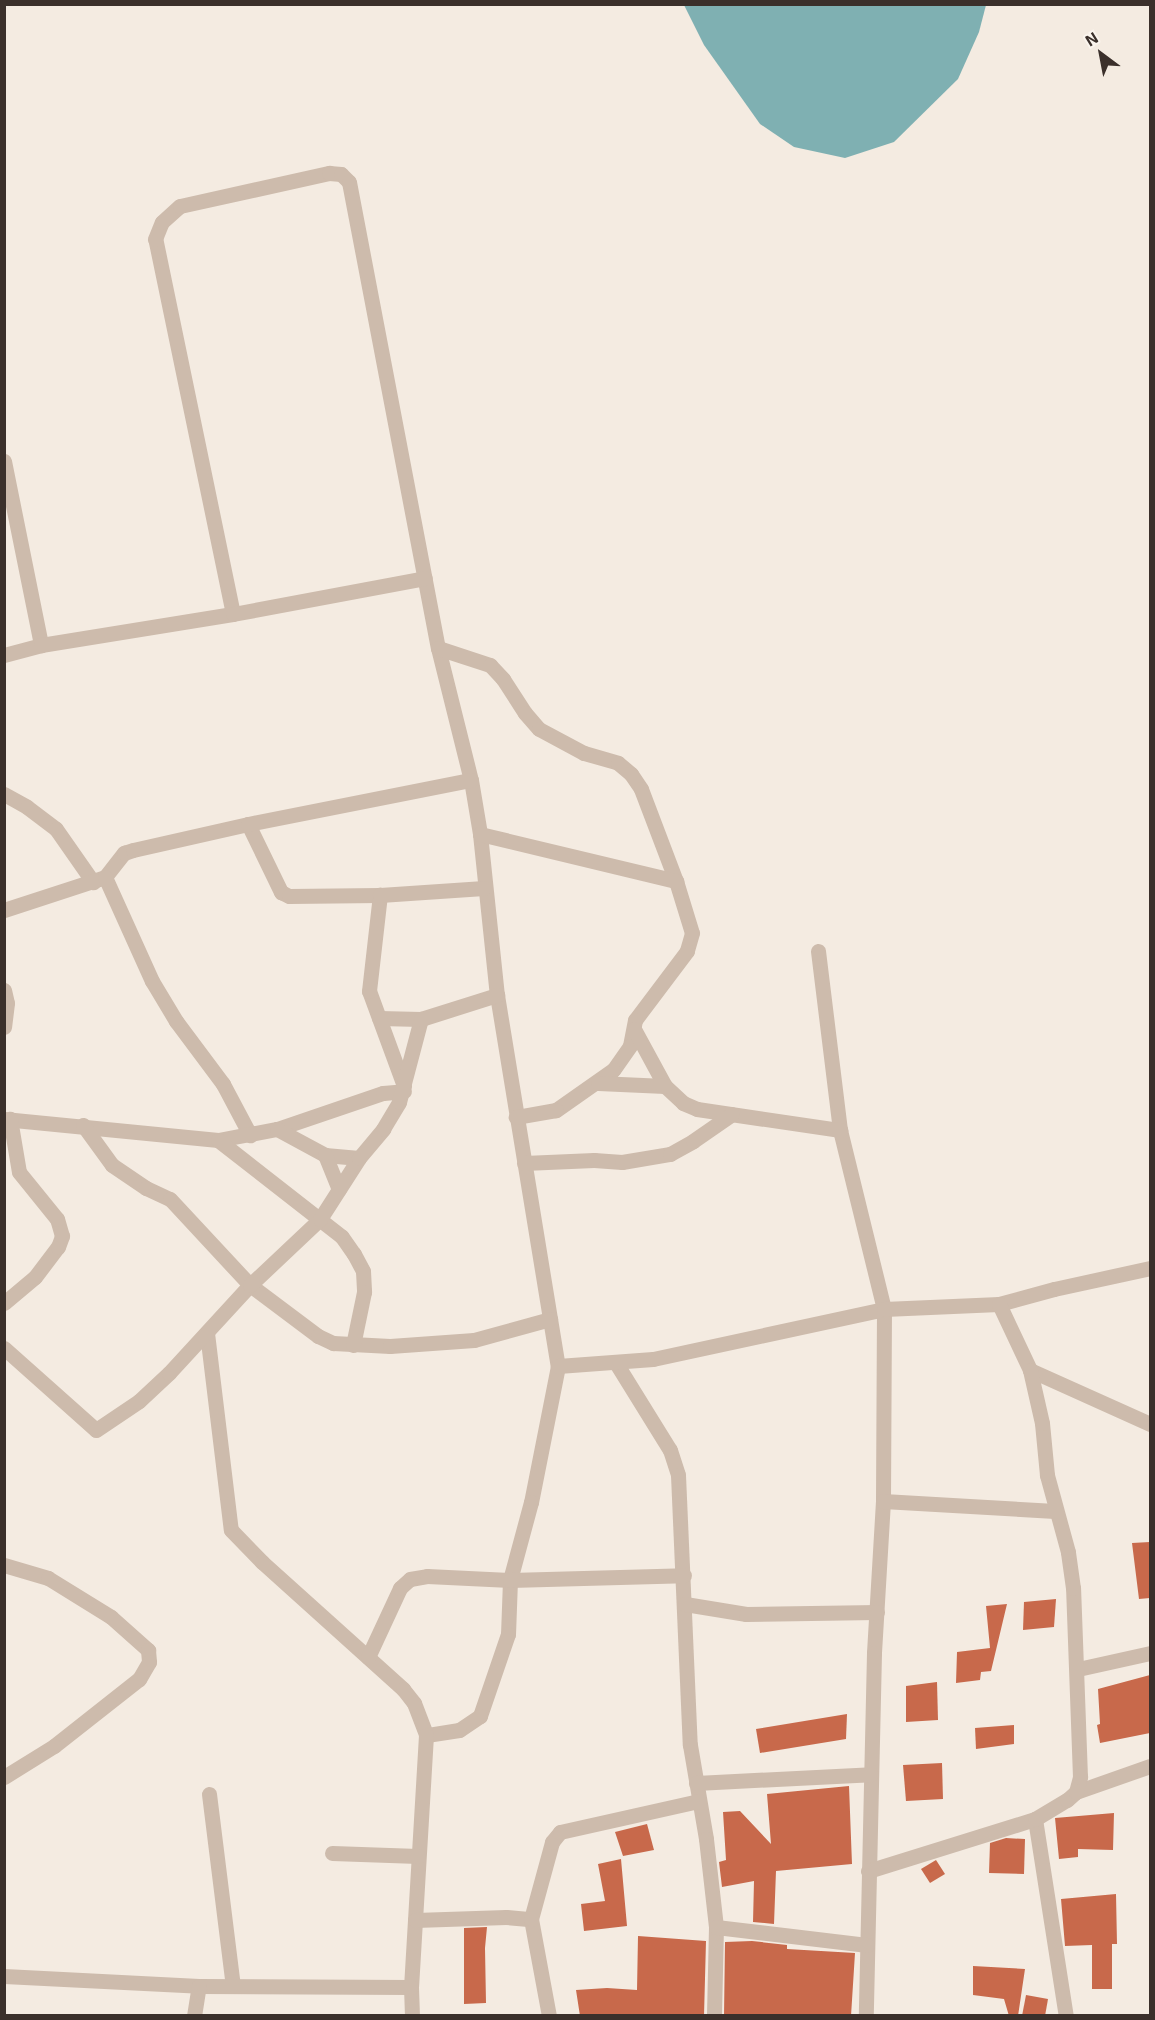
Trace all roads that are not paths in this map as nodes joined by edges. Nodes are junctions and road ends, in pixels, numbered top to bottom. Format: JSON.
{"nodes":[{"id":1,"x":4,"y":461,"type":"edge"},
{"id":2,"x":425,"y":578,"type":"junction"},
{"id":3,"x":233,"y":614,"type":"junction"},
{"id":4,"x":41,"y":645,"type":"junction"},
{"id":5,"x":438,"y":648,"type":"junction"},
{"id":6,"x":4,"y":655,"type":"edge"},
{"id":7,"x":471,"y":780,"type":"junction"},
{"id":8,"x":4,"y":794,"type":"edge"},
{"id":9,"x":248,"y":824,"type":"junction"},
{"id":10,"x":480,"y":834,"type":"junction"},
{"id":11,"x":99,"y":879,"type":"junction"},
{"id":12,"x":676,"y":881,"type":"junction"},
{"id":13,"x":484,"y":888,"type":"junction"},
{"id":14,"x":380,"y":895,"type":"junction"},
{"id":15,"x":4,"y":910,"type":"edge"},
{"id":16,"x":818,"y":951,"type":"dead end"},
{"id":17,"x":4,"y":990,"type":"edge"},
{"id":18,"x":497,"y":995,"type":"junction"},
{"id":19,"x":379,"y":1018,"type":"junction"},
{"id":20,"x":421,"y":1019,"type":"junction"},
{"id":21,"x":4,"y":1027,"type":"edge"},
{"id":22,"x":634,"y":1029,"type":"junction"},
{"id":23,"x":598,"y":1083,"type":"junction"},
{"id":24,"x":665,"y":1086,"type":"junction"},
{"id":25,"x":404,"y":1088,"type":"junction"},
{"id":26,"x":732,"y":1114,"type":"junction"},
{"id":27,"x":516,"y":1117,"type":"junction"},
{"id":28,"x":7,"y":1119,"type":"edge"},
{"id":29,"x":83,"y":1125,"type":"junction"},
{"id":30,"x":277,"y":1129,"type":"junction"},
{"id":31,"x":840,"y":1130,"type":"junction"},
{"id":32,"x":250,"y":1135,"type":"junction"},
{"id":33,"x":218,"y":1140,"type":"junction"},
{"id":34,"x":325,"y":1155,"type":"junction"},
{"id":35,"x":359,"y":1158,"type":"junction"},
{"id":36,"x":524,"y":1164,"type":"junction"},
{"id":37,"x":339,"y":1189,"type":"junction"},
{"id":38,"x":320,"y":1219,"type":"junction"},
{"id":39,"x":1150,"y":1268,"type":"edge"},
{"id":40,"x":250,"y":1285,"type":"junction"},
{"id":41,"x":4,"y":1303,"type":"edge"},
{"id":42,"x":999,"y":1305,"type":"junction"},
{"id":43,"x":884,"y":1310,"type":"junction"},
{"id":44,"x":550,"y":1320,"type":"junction"},
{"id":45,"x":207,"y":1333,"type":"junction"},
{"id":46,"x":353,"y":1345,"type":"junction"},
{"id":47,"x":4,"y":1348,"type":"edge"},
{"id":48,"x":616,"y":1363,"type":"junction"},
{"id":49,"x":558,"y":1366,"type":"junction"},
{"id":50,"x":1030,"y":1370,"type":"junction"},
{"id":51,"x":1150,"y":1424,"type":"edge"},
{"id":52,"x":883,"y":1502,"type":"junction"},
{"id":53,"x":1055,"y":1511,"type":"junction"},
{"id":54,"x":4,"y":1565,"type":"edge"},
{"id":55,"x":684,"y":1575,"type":"junction"},
{"id":56,"x":510,"y":1580,"type":"junction"},
{"id":57,"x":685,"y":1604,"type":"junction"},
{"id":58,"x":877,"y":1612,"type":"junction"},
{"id":59,"x":1150,"y":1653,"type":"edge"},
{"id":60,"x":368,"y":1657,"type":"junction"},
{"id":61,"x":1078,"y":1669,"type":"junction"},
{"id":62,"x":426,"y":1735,"type":"junction"},
{"id":63,"x":1150,"y":1766,"type":"edge"},
{"id":64,"x":871,"y":1774,"type":"junction"},
{"id":65,"x":4,"y":1777,"type":"edge"},
{"id":66,"x":696,"y":1783,"type":"junction"},
{"id":67,"x":1076,"y":1792,"type":"junction"},
{"id":68,"x":209,"y":1794,"type":"dead end"},
{"id":69,"x":699,"y":1801,"type":"junction"},
{"id":70,"x":1035,"y":1819,"type":"junction"},
{"id":71,"x":332,"y":1854,"type":"dead end"},
{"id":72,"x":418,"y":1856,"type":"junction"},
{"id":73,"x":868,"y":1871,"type":"junction"},
{"id":74,"x":531,"y":1918,"type":"junction"},
{"id":75,"x":416,"y":1920,"type":"junction"},
{"id":76,"x":716,"y":1927,"type":"junction"},
{"id":77,"x":867,"y":1945,"type":"junction"},
{"id":78,"x":4,"y":1976,"type":"edge"},
{"id":79,"x":199,"y":1986,"type":"junction"},
{"id":80,"x":233,"y":1986,"type":"junction"},
{"id":81,"x":411,"y":1987,"type":"junction"},
{"id":82,"x":194,"y":2016,"type":"edge"},
{"id":83,"x":412,"y":2016,"type":"edge"},
{"id":84,"x":549,"y":2016,"type":"edge"},
{"id":85,"x":714,"y":2016,"type":"edge"},
{"id":86,"x":866,"y":2016,"type":"edge"},
{"id":87,"x":1066,"y":2016,"type":"edge"}],
"edges":[{"from":1,"to":4,"type":"street"},
{"from":2,"to":3,"type":"street"},
{"from":2,"to":3,"type":"street"},
{"from":2,"to":5,"type":"street"},
{"from":3,"to":4,"type":"street"},
{"from":4,"to":6,"type":"street"},
{"from":5,"to":7,"type":"street"},
{"from":5,"to":12,"type":"street"},
{"from":7,"to":9,"type":"street"},
{"from":7,"to":10,"type":"street"},
{"from":8,"to":11,"type":"street"},
{"from":9,"to":11,"type":"street"},
{"from":9,"to":14,"type":"street"},
{"from":10,"to":12,"type":"street"},
{"from":10,"to":13,"type":"street"},
{"from":11,"to":15,"type":"street"},
{"from":11,"to":32,"type":"street"},
{"from":12,"to":22,"type":"street"},
{"from":13,"to":14,"type":"street"},
{"from":13,"to":18,"type":"street"},
{"from":14,"to":19,"type":"street"},
{"from":16,"to":31,"type":"street"},
{"from":17,"to":21,"type":"street"},
{"from":18,"to":20,"type":"street"},
{"from":18,"to":27,"type":"street"},
{"from":19,"to":20,"type":"street"},
{"from":19,"to":25,"type":"street"},
{"from":20,"to":25,"type":"street"},
{"from":22,"to":23,"type":"street"},
{"from":22,"to":24,"type":"street"},
{"from":23,"to":24,"type":"street"},
{"from":23,"to":27,"type":"street"},
{"from":24,"to":26,"type":"street"},
{"from":25,"to":30,"type":"street"},
{"from":25,"to":35,"type":"street"},
{"from":26,"to":31,"type":"street"},
{"from":26,"to":36,"type":"street"},
{"from":27,"to":36,"type":"street"},
{"from":28,"to":29,"type":"street"},
{"from":28,"to":41,"type":"street"},
{"from":29,"to":33,"type":"street"},
{"from":29,"to":40,"type":"street"},
{"from":30,"to":32,"type":"street"},
{"from":30,"to":34,"type":"street"},
{"from":31,"to":43,"type":"street"},
{"from":32,"to":33,"type":"street"},
{"from":33,"to":38,"type":"street"},
{"from":34,"to":35,"type":"street"},
{"from":34,"to":37,"type":"street"},
{"from":35,"to":37,"type":"street"},
{"from":36,"to":44,"type":"street"},
{"from":37,"to":38,"type":"street"},
{"from":38,"to":40,"type":"street"},
{"from":38,"to":46,"type":"street"},
{"from":39,"to":42,"type":"street"},
{"from":40,"to":45,"type":"street"},
{"from":40,"to":46,"type":"street"},
{"from":42,"to":43,"type":"street"},
{"from":42,"to":50,"type":"street"},
{"from":43,"to":48,"type":"street"},
{"from":43,"to":52,"type":"street"},
{"from":44,"to":46,"type":"street"},
{"from":44,"to":49,"type":"street"},
{"from":45,"to":47,"type":"street"},
{"from":45,"to":60,"type":"street"},
{"from":48,"to":49,"type":"street"},
{"from":48,"to":55,"type":"street"},
{"from":49,"to":56,"type":"street"},
{"from":50,"to":51,"type":"street"},
{"from":50,"to":53,"type":"street"},
{"from":52,"to":53,"type":"street"},
{"from":52,"to":58,"type":"street"},
{"from":53,"to":61,"type":"street"},
{"from":54,"to":65,"type":"street"},
{"from":55,"to":56,"type":"street"},
{"from":55,"to":57,"type":"street"},
{"from":56,"to":60,"type":"street"},
{"from":56,"to":62,"type":"street"},
{"from":57,"to":58,"type":"street"},
{"from":57,"to":66,"type":"street"},
{"from":58,"to":64,"type":"street"},
{"from":59,"to":61,"type":"street"},
{"from":60,"to":62,"type":"street"},
{"from":61,"to":67,"type":"street"},
{"from":62,"to":72,"type":"street"},
{"from":63,"to":67,"type":"street"},
{"from":64,"to":66,"type":"street"},
{"from":64,"to":73,"type":"street"},
{"from":66,"to":69,"type":"street"},
{"from":67,"to":70,"type":"street"},
{"from":68,"to":80,"type":"street"},
{"from":69,"to":74,"type":"street"},
{"from":69,"to":76,"type":"street"},
{"from":70,"to":73,"type":"street"},
{"from":70,"to":87,"type":"street"},
{"from":71,"to":72,"type":"street"},
{"from":72,"to":75,"type":"street"},
{"from":73,"to":77,"type":"street"},
{"from":74,"to":75,"type":"street"},
{"from":74,"to":84,"type":"street"},
{"from":75,"to":81,"type":"street"},
{"from":76,"to":77,"type":"street"},
{"from":76,"to":85,"type":"street"},
{"from":77,"to":86,"type":"street"},
{"from":78,"to":79,"type":"street"},
{"from":79,"to":80,"type":"street"},
{"from":79,"to":82,"type":"street"},
{"from":80,"to":81,"type":"street"},
{"from":81,"to":83,"type":"street"}]}
